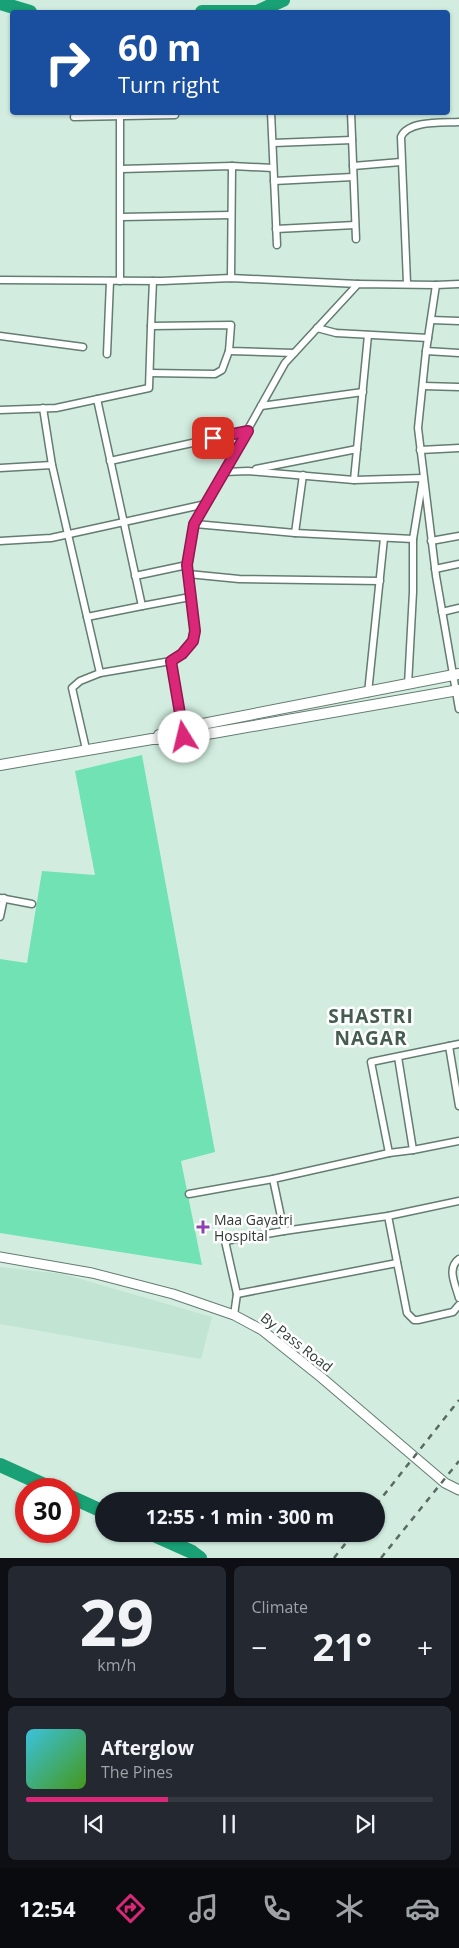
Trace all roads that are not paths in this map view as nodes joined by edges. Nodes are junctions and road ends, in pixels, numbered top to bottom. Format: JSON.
{"nodes":[{"id":1,"x":157,"y":115,"type":"edge"},
{"id":2,"x":272,"y":115,"type":"edge"},
{"id":3,"x":351,"y":115,"type":"edge"},
{"id":4,"x":74,"y":117,"type":"dead end"},
{"id":5,"x":120,"y":117,"type":"junction"},
{"id":6,"x":459,"y":122,"type":"edge"},
{"id":7,"x":352,"y":140,"type":"junction"},
{"id":8,"x":273,"y":143,"type":"junction"},
{"id":9,"x":402,"y":162,"type":"junction"},
{"id":10,"x":232,"y":166,"type":"junction"},
{"id":11,"x":353,"y":166,"type":"junction"},
{"id":12,"x":273,"y":168,"type":"junction"},
{"id":13,"x":121,"y":169,"type":"junction"},
{"id":14,"x":353,"y":177,"type":"junction"},
{"id":15,"x":274,"y":181,"type":"junction"},
{"id":16,"x":232,"y":215,"type":"junction"},
{"id":17,"x":120,"y":217,"type":"junction"},
{"id":18,"x":355,"y":225,"type":"junction"},
{"id":19,"x":276,"y":229,"type":"junction"},
{"id":20,"x":356,"y":239,"type":"dead end"},
{"id":21,"x":277,"y":245,"type":"dead end"},
{"id":22,"x":231,"y":278,"type":"junction"},
{"id":23,"x":0,"y":280,"type":"edge"},
{"id":24,"x":110,"y":281,"type":"junction"},
{"id":25,"x":120,"y":281,"type":"junction"},
{"id":26,"x":153,"y":281,"type":"junction"},
{"id":27,"x":407,"y":283,"type":"junction"},
{"id":28,"x":459,"y":283,"type":"edge"},
{"id":29,"x":358,"y":284,"type":"junction"},
{"id":30,"x":436,"y":285,"type":"junction"},
{"id":31,"x":430,"y":320,"type":"junction"},
{"id":32,"x":459,"y":321,"type":"edge"},
{"id":33,"x":151,"y":326,"type":"junction"},
{"id":34,"x":318,"y":328,"type":"junction"},
{"id":35,"x":368,"y":335,"type":"junction"},
{"id":36,"x":0,"y":336,"type":"edge"},
{"id":37,"x":428,"y":338,"type":"junction"},
{"id":38,"x":83,"y":347,"type":"dead end"},
{"id":39,"x":229,"y":351,"type":"junction"},
{"id":40,"x":426,"y":351,"type":"junction"},
{"id":41,"x":294,"y":353,"type":"junction"},
{"id":42,"x":459,"y":353,"type":"edge"},
{"id":43,"x":106,"y":354,"type":"dead end"},
{"id":44,"x":150,"y":373,"type":"junction"},
{"id":45,"x":423,"y":386,"type":"junction"},
{"id":46,"x":459,"y":387,"type":"edge"},
{"id":47,"x":363,"y":392,"type":"junction"},
{"id":48,"x":97,"y":399,"type":"junction"},
{"id":49,"x":261,"y":406,"type":"junction"},
{"id":50,"x":43,"y":408,"type":"junction"},
{"id":51,"x":0,"y":410,"type":"edge"},
{"id":52,"x":248,"y":431,"type":"junction"},
{"id":53,"x":459,"y":448,"type":"edge"},
{"id":54,"x":357,"y":449,"type":"junction"},
{"id":55,"x":420,"y":450,"type":"junction"},
{"id":56,"x":110,"y":461,"type":"junction"},
{"id":57,"x":52,"y":465,"type":"junction"},
{"id":58,"x":0,"y":468,"type":"edge"},
{"id":59,"x":248,"y":471,"type":"junction"},
{"id":60,"x":224,"y":472,"type":"junction"},
{"id":61,"x":303,"y":475,"type":"junction"},
{"id":62,"x":423,"y":478,"type":"junction"},
{"id":63,"x":354,"y":480,"type":"junction"},
{"id":64,"x":206,"y":504,"type":"junction"},
{"id":65,"x":123,"y":522,"type":"junction"},
{"id":66,"x":194,"y":524,"type":"junction"},
{"id":67,"x":295,"y":533,"type":"junction"},
{"id":68,"x":68,"y":534,"type":"junction"},
{"id":69,"x":459,"y":536,"type":"edge"},
{"id":70,"x":384,"y":538,"type":"junction"},
{"id":71,"x":413,"y":539,"type":"junction"},
{"id":72,"x":0,"y":541,"type":"edge"},
{"id":73,"x":431,"y":541,"type":"junction"},
{"id":74,"x":459,"y":564,"type":"edge"},
{"id":75,"x":187,"y":565,"type":"junction"},
{"id":76,"x":435,"y":569,"type":"junction"},
{"id":77,"x":188,"y":574,"type":"junction"},
{"id":78,"x":135,"y":576,"type":"junction"},
{"id":79,"x":380,"y":581,"type":"junction"},
{"id":80,"x":190,"y":597,"type":"junction"},
{"id":81,"x":142,"y":606,"type":"junction"},
{"id":82,"x":459,"y":608,"type":"edge"},
{"id":83,"x":442,"y":612,"type":"junction"},
{"id":84,"x":87,"y":618,"type":"junction"},
{"id":85,"x":171,"y":661,"type":"junction"},
{"id":86,"x":100,"y":673,"type":"junction"},
{"id":87,"x":456,"y":675,"type":"edge"},
{"id":88,"x":408,"y":685,"type":"junction"},
{"id":89,"x":457,"y":691,"type":"edge"},
{"id":90,"x":368,"y":693,"type":"junction"},
{"id":91,"x":459,"y":709,"type":"edge"},
{"id":92,"x":183,"y":732,"type":"junction"},
{"id":93,"x":86,"y":749,"type":"junction"},
{"id":94,"x":0,"y":765,"type":"edge"},
{"id":95,"x":2,"y":898,"type":"edge"},
{"id":96,"x":32,"y":904,"type":"dead end"},
{"id":97,"x":0,"y":917,"type":"edge"},
{"id":98,"x":459,"y":1044,"type":"edge"},
{"id":99,"x":449,"y":1046,"type":"junction"},
{"id":100,"x":398,"y":1056,"type":"junction"},
{"id":101,"x":459,"y":1106,"type":"edge"},
{"id":102,"x":459,"y":1142,"type":"edge"},
{"id":103,"x":414,"y":1150,"type":"junction"},
{"id":104,"x":389,"y":1153,"type":"junction"},
{"id":105,"x":273,"y":1179,"type":"junction"},
{"id":106,"x":189,"y":1194,"type":"dead end"},
{"id":107,"x":459,"y":1201,"type":"edge"},
{"id":108,"x":388,"y":1216,"type":"junction"},
{"id":109,"x":284,"y":1230,"type":"junction"},
{"id":110,"x":0,"y":1257,"type":"edge"},
{"id":111,"x":459,"y":1259,"type":"edge"},
{"id":112,"x":397,"y":1262,"type":"junction"},
{"id":113,"x":237,"y":1294,"type":"junction"},
{"id":114,"x":459,"y":1298,"type":"edge"},
{"id":115,"x":459,"y":1305,"type":"edge"},
{"id":116,"x":234,"y":1315,"type":"junction"},
{"id":117,"x":459,"y":1490,"type":"edge"}],
"edges":[{"from":1,"to":5,"type":"street"},
{"from":2,"to":8,"type":"street"},
{"from":3,"to":7,"type":"street"},
{"from":4,"to":5,"type":"street"},
{"from":5,"to":13,"type":"street"},
{"from":6,"to":9,"type":"street"},
{"from":7,"to":8,"type":"street"},
{"from":7,"to":11,"type":"street"},
{"from":8,"to":12,"type":"street"},
{"from":9,"to":11,"type":"street"},
{"from":9,"to":27,"type":"street"},
{"from":10,"to":12,"type":"street"},
{"from":10,"to":13,"type":"street"},
{"from":10,"to":16,"type":"street"},
{"from":11,"to":14,"type":"street"},
{"from":12,"to":15,"type":"street"},
{"from":13,"to":17,"type":"street"},
{"from":14,"to":15,"type":"street"},
{"from":14,"to":18,"type":"street"},
{"from":15,"to":19,"type":"street"},
{"from":16,"to":17,"type":"street"},
{"from":16,"to":22,"type":"street"},
{"from":17,"to":25,"type":"street"},
{"from":18,"to":19,"type":"street"},
{"from":18,"to":20,"type":"street"},
{"from":19,"to":21,"type":"street"},
{"from":22,"to":26,"type":"street"},
{"from":22,"to":29,"type":"street"},
{"from":23,"to":24,"type":"street"},
{"from":24,"to":25,"type":"street"},
{"from":24,"to":43,"type":"street"},
{"from":25,"to":26,"type":"street"},
{"from":26,"to":33,"type":"street"},
{"from":27,"to":29,"type":"street"},
{"from":27,"to":30,"type":"street"},
{"from":28,"to":30,"type":"street"},
{"from":29,"to":34,"type":"street"},
{"from":30,"to":31,"type":"street"},
{"from":31,"to":32,"type":"street"},
{"from":31,"to":37,"type":"street"},
{"from":33,"to":39,"type":"street"},
{"from":33,"to":44,"type":"street"},
{"from":34,"to":35,"type":"street"},
{"from":34,"to":41,"type":"street"},
{"from":35,"to":37,"type":"street"},
{"from":35,"to":47,"type":"street"},
{"from":36,"to":38,"type":"street"},
{"from":37,"to":40,"type":"street"},
{"from":39,"to":41,"type":"street"},
{"from":39,"to":44,"type":"street"},
{"from":40,"to":42,"type":"street"},
{"from":40,"to":45,"type":"street"},
{"from":41,"to":49,"type":"street"},
{"from":44,"to":48,"type":"street"},
{"from":45,"to":46,"type":"street"},
{"from":45,"to":55,"type":"street"},
{"from":47,"to":49,"type":"street"},
{"from":47,"to":54,"type":"street"},
{"from":48,"to":50,"type":"street"},
{"from":48,"to":56,"type":"street"},
{"from":49,"to":52,"type":"street"},
{"from":50,"to":51,"type":"street"},
{"from":50,"to":57,"type":"street"},
{"from":52,"to":56,"type":"street"},
{"from":52,"to":60,"type":"street"},
{"from":53,"to":55,"type":"street"},
{"from":54,"to":59,"type":"street"},
{"from":54,"to":63,"type":"street"},
{"from":55,"to":62,"type":"street"},
{"from":56,"to":65,"type":"street"},
{"from":57,"to":58,"type":"street"},
{"from":57,"to":68,"type":"street"},
{"from":59,"to":60,"type":"street"},
{"from":59,"to":61,"type":"street"},
{"from":60,"to":64,"type":"street"},
{"from":61,"to":63,"type":"street"},
{"from":61,"to":67,"type":"street"},
{"from":62,"to":63,"type":"street"},
{"from":62,"to":71,"type":"street"},
{"from":62,"to":73,"type":"street"},
{"from":64,"to":65,"type":"street"},
{"from":64,"to":66,"type":"street"},
{"from":65,"to":68,"type":"street"},
{"from":65,"to":78,"type":"street"},
{"from":66,"to":67,"type":"street"},
{"from":66,"to":75,"type":"street"},
{"from":67,"to":70,"type":"street"},
{"from":68,"to":72,"type":"street"},
{"from":68,"to":84,"type":"street"},
{"from":69,"to":73,"type":"street"},
{"from":70,"to":71,"type":"street"},
{"from":70,"to":79,"type":"street"},
{"from":71,"to":88,"type":"street"},
{"from":73,"to":76,"type":"street"},
{"from":74,"to":76,"type":"street"},
{"from":75,"to":77,"type":"street"},
{"from":75,"to":78,"type":"street"},
{"from":76,"to":83,"type":"street"},
{"from":77,"to":79,"type":"street"},
{"from":77,"to":80,"type":"street"},
{"from":78,"to":81,"type":"street"},
{"from":79,"to":90,"type":"street"},
{"from":80,"to":81,"type":"street"},
{"from":80,"to":85,"type":"street"},
{"from":81,"to":84,"type":"street"},
{"from":82,"to":83,"type":"street"},
{"from":83,"to":87,"type":"street"},
{"from":84,"to":86,"type":"street"},
{"from":85,"to":86,"type":"street"},
{"from":85,"to":92,"type":"street"},
{"from":86,"to":93,"type":"street"},
{"from":87,"to":88,"type":"main road"},
{"from":87,"to":89,"type":"street"},
{"from":88,"to":90,"type":"main road"},
{"from":89,"to":91,"type":"street"},
{"from":89,"to":92,"type":"main road"},
{"from":90,"to":92,"type":"main road"},
{"from":92,"to":93,"type":"main road"},
{"from":93,"to":94,"type":"main road"},
{"from":95,"to":96,"type":"street"},
{"from":95,"to":97,"type":"street"},
{"from":98,"to":99,"type":"street"},
{"from":99,"to":100,"type":"street"},
{"from":99,"to":101,"type":"street"},
{"from":100,"to":103,"type":"street"},
{"from":100,"to":104,"type":"street"},
{"from":102,"to":103,"type":"street"},
{"from":103,"to":104,"type":"street"},
{"from":104,"to":105,"type":"street"},
{"from":105,"to":106,"type":"street"},
{"from":105,"to":109,"type":"street"},
{"from":107,"to":108,"type":"street"},
{"from":108,"to":109,"type":"street"},
{"from":108,"to":112,"type":"street"},
{"from":109,"to":113,"type":"street"},
{"from":110,"to":116,"type":"street","name":"By Pass Road"},
{"from":111,"to":114,"type":"street"},
{"from":112,"to":113,"type":"street"},
{"from":112,"to":115,"type":"street"},
{"from":113,"to":116,"type":"street"},
{"from":116,"to":117,"type":"street","name":"By Pass Road"}]}
